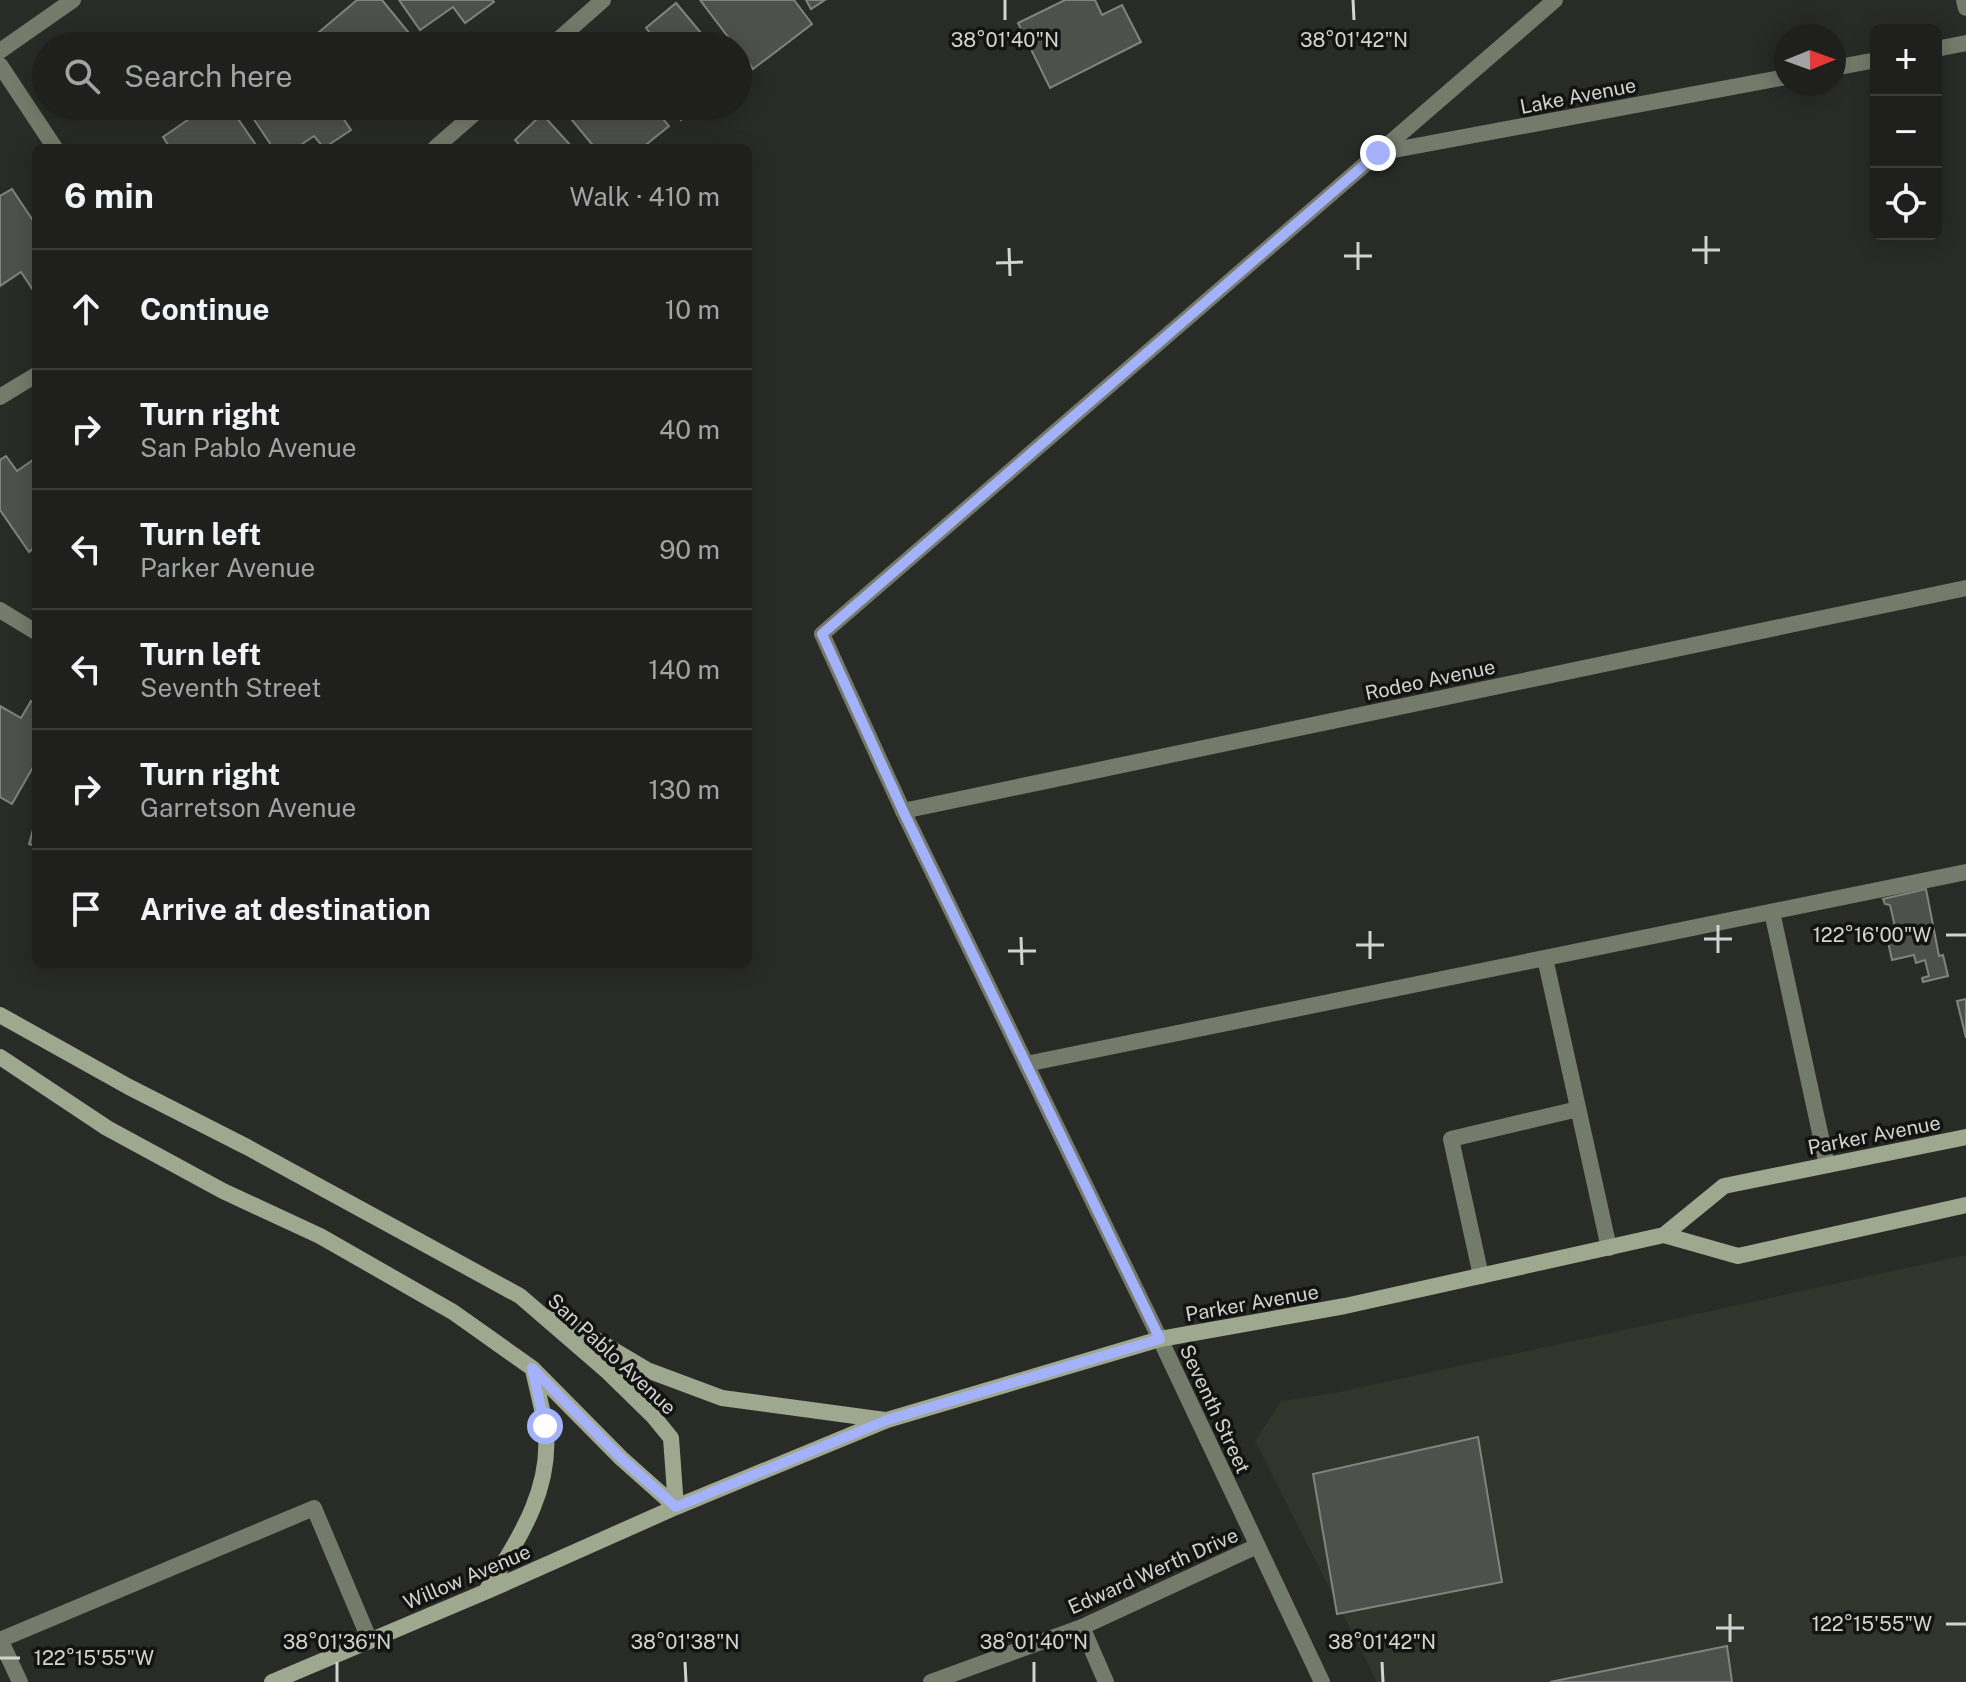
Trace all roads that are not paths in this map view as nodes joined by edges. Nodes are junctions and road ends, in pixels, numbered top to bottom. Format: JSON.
{"nodes":[{"id":1,"x":73,"y":0,"type":"edge"},
{"id":2,"x":603,"y":0,"type":"edge"},
{"id":3,"x":1555,"y":0,"type":"edge"},
{"id":4,"x":1964,"y":0,"type":"edge"},
{"id":5,"x":1966,"y":8,"type":"edge"},
{"id":6,"x":567,"y":32,"type":"edge"},
{"id":7,"x":1966,"y":43,"type":"edge"},
{"id":8,"x":1942,"y":48,"type":"edge"},
{"id":9,"x":0,"y":51,"type":"edge"},
{"id":10,"x":1870,"y":61,"type":"edge"},
{"id":11,"x":0,"y":65,"type":"edge"},
{"id":12,"x":1846,"y":66,"type":"edge"},
{"id":13,"x":1774,"y":79,"type":"edge"},
{"id":14,"x":32,"y":113,"type":"edge"},
{"id":15,"x":36,"y":120,"type":"edge"},
{"id":16,"x":467,"y":120,"type":"edge"},
{"id":17,"x":52,"y":144,"type":"edge"},
{"id":18,"x":440,"y":144,"type":"edge"},
{"id":19,"x":1378,"y":153,"type":"junction"},
{"id":20,"x":32,"y":377,"type":"edge"},
{"id":21,"x":0,"y":397,"type":"edge"},
{"id":22,"x":1966,"y":588,"type":"edge"},
{"id":23,"x":0,"y":610,"type":"edge"},
{"id":24,"x":32,"y":630,"type":"edge"},
{"id":25,"x":903,"y":811,"type":"junction"},
{"id":26,"x":1966,"y":872,"type":"edge"},
{"id":27,"x":1772,"y":912,"type":"junction"},
{"id":28,"x":1545,"y":958,"type":"junction"},
{"id":29,"x":0,"y":1015,"type":"edge"},
{"id":30,"x":0,"y":1057,"type":"edge"},
{"id":31,"x":1026,"y":1064,"type":"junction"},
{"id":32,"x":1578,"y":1109,"type":"junction"},
{"id":33,"x":1966,"y":1137,"type":"edge"},
{"id":34,"x":1827,"y":1165,"type":"junction"},
{"id":35,"x":1966,"y":1205,"type":"edge"},
{"id":36,"x":1664,"y":1235,"type":"junction"},
{"id":37,"x":1609,"y":1248,"type":"junction"},
{"id":38,"x":1481,"y":1276,"type":"junction"},
{"id":39,"x":520,"y":1296,"type":"junction"},
{"id":40,"x":1160,"y":1339,"type":"junction"},
{"id":41,"x":532,"y":1368,"type":"junction"},
{"id":42,"x":887,"y":1420,"type":"junction"},
{"id":43,"x":676,"y":1507,"type":"junction"},
{"id":44,"x":1257,"y":1546,"type":"junction"},
{"id":45,"x":485,"y":1592,"type":"junction"},
{"id":46,"x":1082,"y":1627,"type":"junction"},
{"id":47,"x":0,"y":1640,"type":"edge"},
{"id":48,"x":370,"y":1641,"type":"junction"},
{"id":49,"x":20,"y":1682,"type":"edge"},
{"id":50,"x":272,"y":1682,"type":"edge"},
{"id":51,"x":931,"y":1682,"type":"edge"},
{"id":52,"x":1106,"y":1682,"type":"edge"},
{"id":53,"x":1322,"y":1682,"type":"edge"}],
"edges":[{"from":1,"to":9,"type":"street"},
{"from":2,"to":6,"type":"street"},
{"from":3,"to":19,"type":"street"},
{"from":4,"to":5,"type":"street"},
{"from":7,"to":8,"type":"street"},
{"from":10,"to":12,"type":"street"},
{"from":11,"to":14,"type":"street"},
{"from":13,"to":19,"type":"street","name":"Lake Avenue"},
{"from":15,"to":17,"type":"street"},
{"from":16,"to":18,"type":"street"},
{"from":19,"to":25,"type":"street","name":"Seventh Street"},
{"from":20,"to":21,"type":"street"},
{"from":22,"to":25,"type":"street","name":"Rodeo Avenue"},
{"from":23,"to":24,"type":"street"},
{"from":25,"to":31,"type":"street","name":"Seventh Street"},
{"from":26,"to":27,"type":"street"},
{"from":27,"to":28,"type":"street"},
{"from":27,"to":34,"type":"street"},
{"from":28,"to":31,"type":"street"},
{"from":28,"to":32,"type":"street"},
{"from":29,"to":39,"type":"main road","name":"San Pablo Avenue"},
{"from":30,"to":41,"type":"main road"},
{"from":31,"to":40,"type":"street","name":"Seventh Street"},
{"from":32,"to":37,"type":"street"},
{"from":32,"to":38,"type":"street"},
{"from":33,"to":34,"type":"main road","name":"Parker Avenue"},
{"from":34,"to":36,"type":"main road","name":"Parker Avenue"},
{"from":35,"to":36,"type":"main road","name":"Parker Avenue"},
{"from":36,"to":37,"type":"main road","name":"Parker Avenue"},
{"from":37,"to":38,"type":"main road","name":"Parker Avenue"},
{"from":38,"to":40,"type":"main road","name":"Parker Avenue"},
{"from":39,"to":42,"type":"main road"},
{"from":39,"to":43,"type":"main road","name":"San Pablo Avenue"},
{"from":40,"to":42,"type":"main road","name":"Parker Avenue"},
{"from":40,"to":44,"type":"street","name":"Seventh Street"},
{"from":41,"to":43,"type":"main road"},
{"from":41,"to":45,"type":"main road"},
{"from":42,"to":43,"type":"main road","name":"Parker Avenue"},
{"from":43,"to":45,"type":"main road","name":"Willow Avenue"},
{"from":44,"to":46,"type":"street","name":"Edward Werth Drive"},
{"from":44,"to":53,"type":"street","name":"Seventh Street"},
{"from":45,"to":48,"type":"main road","name":"Willow Avenue"},
{"from":46,"to":51,"type":"street","name":"Edward Werth Drive"},
{"from":46,"to":52,"type":"street"},
{"from":47,"to":48,"type":"street"},
{"from":47,"to":49,"type":"street"},
{"from":48,"to":50,"type":"main road","name":"Willow Avenue"}]}
